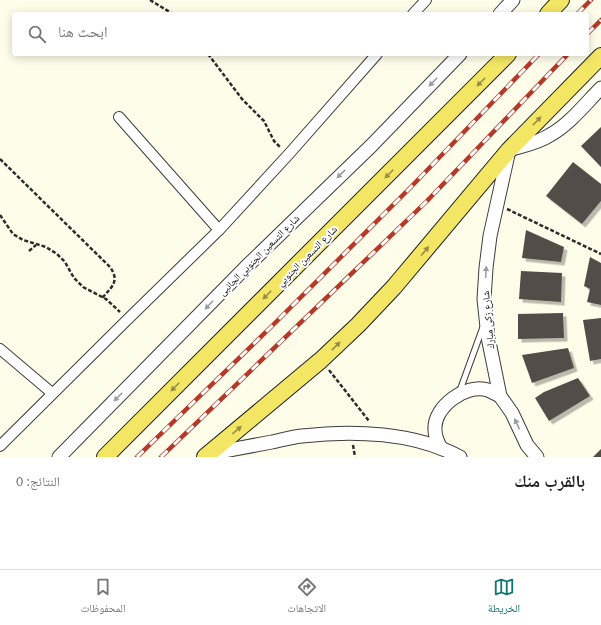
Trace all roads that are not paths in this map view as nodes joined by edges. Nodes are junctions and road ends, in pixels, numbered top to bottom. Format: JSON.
{"nodes":[{"id":1,"x":426,"y":0,"type":"edge"},
{"id":2,"x":513,"y":0,"type":"edge"},
{"id":3,"x":561,"y":0,"type":"edge"},
{"id":4,"x":416,"y":12,"type":"edge"},
{"id":5,"x":502,"y":12,"type":"edge"},
{"id":6,"x":550,"y":12,"type":"edge"},
{"id":7,"x":375,"y":56,"type":"edge"},
{"id":8,"x":458,"y":56,"type":"edge"},
{"id":9,"x":506,"y":56,"type":"edge"},
{"id":10,"x":601,"y":56,"type":"edge"},
{"id":11,"x":601,"y":88,"type":"edge"},
{"id":12,"x":119,"y":117,"type":"dead end"},
{"id":13,"x":509,"y":150,"type":"junction"},
{"id":14,"x":219,"y":230,"type":"junction"},
{"id":15,"x":486,"y":317,"type":"junction"},
{"id":16,"x":0,"y":349,"type":"edge"},
{"id":17,"x":52,"y":393,"type":"junction"},
{"id":18,"x":459,"y":394,"type":"junction"},
{"id":19,"x":500,"y":396,"type":"junction"},
{"id":20,"x":0,"y":446,"type":"edge"},
{"id":21,"x":440,"y":448,"type":"junction"},
{"id":22,"x":206,"y":456,"type":"edge"},
{"id":23,"x":59,"y":457,"type":"edge"},
{"id":24,"x":105,"y":457,"type":"edge"},
{"id":25,"x":460,"y":457,"type":"edge"},
{"id":26,"x":537,"y":457,"type":"edge"}],
"edges":[{"from":1,"to":4,"type":"street"},
{"from":2,"to":5,"type":"street"},
{"from":3,"to":6,"type":"main road"},
{"from":7,"to":14,"type":"street"},
{"from":8,"to":23,"type":"street","name":"شارع التسعين الجنوبي الجانبى","one_way":true},
{"from":9,"to":24,"type":"main road","name":"شارع التسعين الجنوبي","one_way":true},
{"from":13,"to":10,"type":"main road","one_way":true},
{"from":11,"to":13,"type":"street"},
{"from":12,"to":14,"type":"street"},
{"from":15,"to":13,"type":"street","name":"شارع زكى مبارك","one_way":true},
{"from":22,"to":13,"type":"main road","one_way":true},
{"from":14,"to":17,"type":"street"},
{"from":15,"to":18,"type":"lane"},
{"from":15,"to":19,"type":"street","name":"شارع زكى مبارك"},
{"from":16,"to":17,"type":"street"},
{"from":17,"to":20,"type":"street"},
{"from":18,"to":19,"type":"street"},
{"from":18,"to":21,"type":"street"},
{"from":26,"to":19,"type":"street","name":"شارع زكى مبارك","one_way":true},
{"from":21,"to":22,"type":"street"},
{"from":21,"to":25,"type":"street"}]}
